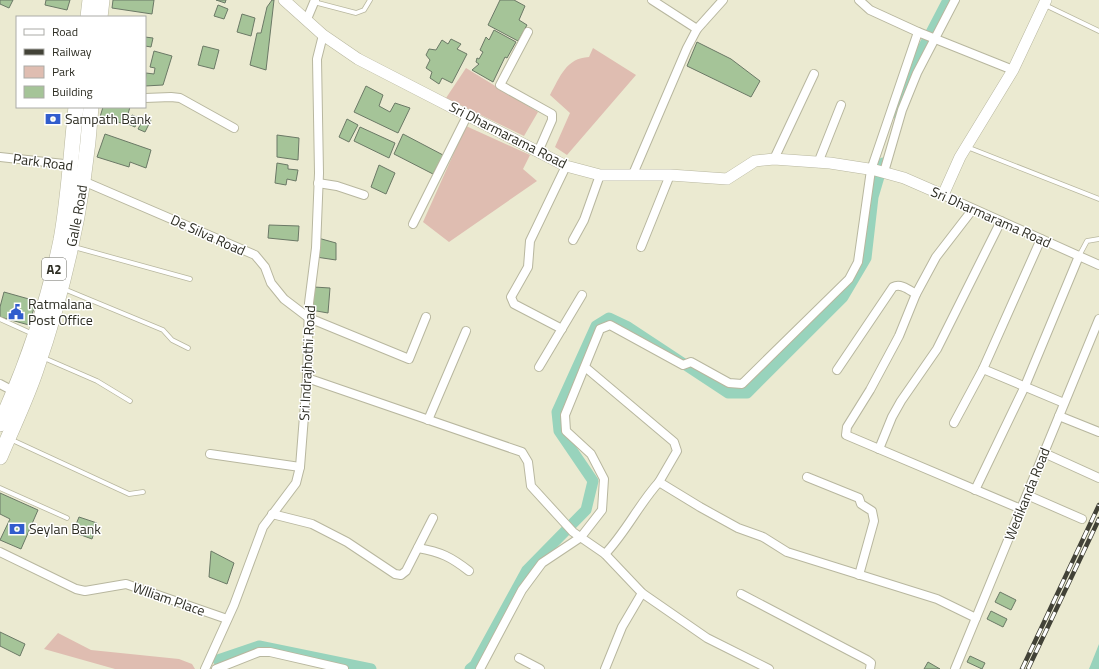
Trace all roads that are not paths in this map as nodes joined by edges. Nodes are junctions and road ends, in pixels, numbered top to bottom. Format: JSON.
{"nodes":[{"id":1,"x":90,"y":0,"type":"edge"},
{"id":2,"x":102,"y":0,"type":"edge"},
{"id":3,"x":284,"y":0,"type":"edge"},
{"id":4,"x":370,"y":0,"type":"edge"},
{"id":5,"x":652,"y":0,"type":"edge"},
{"id":6,"x":723,"y":0,"type":"edge"},
{"id":7,"x":859,"y":0,"type":"edge"},
{"id":8,"x":955,"y":0,"type":"edge"},
{"id":9,"x":314,"y":1,"type":"edge"},
{"id":10,"x":1045,"y":2,"type":"edge"},
{"id":11,"x":88,"y":16,"type":"edge"},
{"id":12,"x":100,"y":16,"type":"edge"},
{"id":13,"x":307,"y":19,"type":"junction"},
{"id":14,"x":697,"y":29,"type":"junction"},
{"id":15,"x":1099,"y":31,"type":"edge"},
{"id":16,"x":528,"y":32,"type":"dead end"},
{"id":17,"x":323,"y":35,"type":"junction"},
{"id":18,"x":927,"y":35,"type":"junction"},
{"id":19,"x":1013,"y":70,"type":"junction"},
{"id":20,"x":814,"y":74,"type":"dead end"},
{"id":21,"x":146,"y":98,"type":"edge"},
{"id":22,"x":841,"y":105,"type":"dead end"},
{"id":23,"x":76,"y":108,"type":"edge"},
{"id":24,"x":91,"y":108,"type":"edge"},
{"id":25,"x":468,"y":114,"type":"junction"},
{"id":26,"x":234,"y":128,"type":"dead end"},
{"id":27,"x":966,"y":147,"type":"junction"},
{"id":28,"x":538,"y":152,"type":"junction"},
{"id":29,"x":0,"y":157,"type":"edge"},
{"id":30,"x":774,"y":160,"type":"junction"},
{"id":31,"x":818,"y":163,"type":"junction"},
{"id":32,"x":71,"y":165,"type":"junction"},
{"id":33,"x":566,"y":166,"type":"junction"},
{"id":34,"x":878,"y":171,"type":"junction"},
{"id":35,"x":84,"y":174,"type":"junction"},
{"id":36,"x":633,"y":174,"type":"junction"},
{"id":37,"x":600,"y":175,"type":"junction"},
{"id":38,"x":670,"y":175,"type":"junction"},
{"id":39,"x":318,"y":183,"type":"junction"},
{"id":40,"x":364,"y":195,"type":"dead end"},
{"id":41,"x":943,"y":195,"type":"junction"},
{"id":42,"x":1099,"y":199,"type":"edge"},
{"id":43,"x":973,"y":209,"type":"junction"},
{"id":44,"x":1001,"y":221,"type":"junction"},
{"id":45,"x":413,"y":224,"type":"dead end"},
{"id":46,"x":1041,"y":239,"type":"junction"},
{"id":47,"x":1099,"y":239,"type":"edge"},
{"id":48,"x":573,"y":240,"type":"dead end"},
{"id":49,"x":70,"y":246,"type":"junction"},
{"id":50,"x":641,"y":247,"type":"dead end"},
{"id":51,"x":1079,"y":256,"type":"junction"},
{"id":52,"x":1099,"y":265,"type":"edge"},
{"id":53,"x":190,"y":279,"type":"dead end"},
{"id":54,"x":61,"y":288,"type":"junction"},
{"id":55,"x":916,"y":294,"type":"junction"},
{"id":56,"x":582,"y":295,"type":"dead end"},
{"id":57,"x":426,"y":317,"type":"dead end"},
{"id":58,"x":309,"y":318,"type":"junction"},
{"id":59,"x":0,"y":319,"type":"edge"},
{"id":60,"x":1099,"y":319,"type":"edge"},
{"id":61,"x":562,"y":329,"type":"junction"},
{"id":62,"x":466,"y":331,"type":"dead end"},
{"id":63,"x":35,"y":335,"type":"junction"},
{"id":64,"x":188,"y":348,"type":"dead end"},
{"id":65,"x":40,"y":356,"type":"junction"},
{"id":66,"x":584,"y":367,"type":"junction"},
{"id":67,"x":539,"y":368,"type":"dead end"},
{"id":68,"x":984,"y":369,"type":"junction"},
{"id":69,"x":837,"y":370,"type":"dead end"},
{"id":70,"x":307,"y":378,"type":"junction"},
{"id":71,"x":0,"y":384,"type":"edge"},
{"id":72,"x":1025,"y":386,"type":"junction"},
{"id":73,"x":20,"y":394,"type":"junction"},
{"id":74,"x":130,"y":401,"type":"dead end"},
{"id":75,"x":1064,"y":403,"type":"junction"},
{"id":76,"x":1059,"y":416,"type":"junction"},
{"id":77,"x":428,"y":420,"type":"junction"},
{"id":78,"x":954,"y":423,"type":"dead end"},
{"id":79,"x":0,"y":424,"type":"edge"},
{"id":80,"x":1099,"y":432,"type":"edge"},
{"id":81,"x":8,"y":438,"type":"junction"},
{"id":82,"x":879,"y":449,"type":"junction"},
{"id":83,"x":1044,"y":453,"type":"junction"},
{"id":84,"x":210,"y":454,"type":"dead end"},
{"id":85,"x":0,"y":457,"type":"edge"},
{"id":86,"x":300,"y":467,"type":"junction"},
{"id":87,"x":807,"y":477,"type":"dead end"},
{"id":88,"x":1099,"y":478,"type":"edge"},
{"id":89,"x":659,"y":482,"type":"junction"},
{"id":90,"x":0,"y":488,"type":"edge"},
{"id":91,"x":975,"y":490,"type":"junction"},
{"id":92,"x":143,"y":492,"type":"dead end"},
{"id":93,"x":1027,"y":495,"type":"junction"},
{"id":94,"x":1021,"y":508,"type":"junction"},
{"id":95,"x":272,"y":514,"type":"junction"},
{"id":96,"x":67,"y":518,"type":"dead end"},
{"id":97,"x":433,"y":518,"type":"dead end"},
{"id":98,"x":1082,"y":519,"type":"dead end"},
{"id":99,"x":580,"y":537,"type":"junction"},
{"id":100,"x":418,"y":548,"type":"junction"},
{"id":101,"x":0,"y":552,"type":"edge"},
{"id":102,"x":605,"y":554,"type":"junction"},
{"id":103,"x":469,"y":572,"type":"dead end"},
{"id":104,"x":858,"y":575,"type":"junction"},
{"id":105,"x":642,"y":594,"type":"junction"},
{"id":106,"x":741,"y":594,"type":"dead end"},
{"id":107,"x":976,"y":618,"type":"junction"},
{"id":108,"x":227,"y":619,"type":"junction"},
{"id":109,"x":519,"y":658,"type":"dead end"},
{"id":110,"x":205,"y":669,"type":"edge"},
{"id":111,"x":216,"y":669,"type":"edge"},
{"id":112,"x":344,"y":669,"type":"edge"},
{"id":113,"x":480,"y":669,"type":"edge"},
{"id":114,"x":540,"y":669,"type":"edge"},
{"id":115,"x":605,"y":669,"type":"edge"},
{"id":116,"x":769,"y":669,"type":"edge"},
{"id":117,"x":870,"y":669,"type":"edge"},
{"id":118,"x":955,"y":669,"type":"edge"}],
"edges":[{"from":1,"to":11,"type":"highway"},
{"from":2,"to":12,"type":"highway"},
{"from":3,"to":13,"type":"street","name":"Sri Dharmarama Road"},
{"from":4,"to":9,"type":"lane"},
{"from":5,"to":14,"type":"street"},
{"from":6,"to":14,"type":"street"},
{"from":7,"to":18,"type":"street"},
{"from":8,"to":18,"type":"street"},
{"from":9,"to":13,"type":"street"},
{"from":10,"to":15,"type":"lane"},
{"from":10,"to":19,"type":"street"},
{"from":13,"to":17,"type":"street","name":"Sri Dharmarama Road"},
{"from":14,"to":36,"type":"street"},
{"from":16,"to":28,"type":"street"},
{"from":17,"to":25,"type":"street","name":"Sri Dharmarama Road"},
{"from":17,"to":39,"type":"street","name":"Sri Indrajhothi Road"},
{"from":18,"to":19,"type":"street"},
{"from":18,"to":34,"type":"street"},
{"from":18,"to":34,"type":"street"},
{"from":19,"to":27,"type":"street"},
{"from":20,"to":30,"type":"street"},
{"from":21,"to":26,"type":"street"},
{"from":22,"to":31,"type":"street"},
{"from":23,"to":32,"type":"highway","name":"Galle Road","number":"A2"},
{"from":24,"to":35,"type":"highway","name":"Galle Road","number":"A2"},
{"from":25,"to":28,"type":"street","name":"Sri Dharmarama Road"},
{"from":25,"to":45,"type":"street"},
{"from":27,"to":41,"type":"street"},
{"from":27,"to":42,"type":"lane"},
{"from":28,"to":33,"type":"street","name":"Sri Dharmarama Road"},
{"from":29,"to":32,"type":"street","name":"Park Road"},
{"from":30,"to":31,"type":"street","name":"Sri Dharmarama Road"},
{"from":30,"to":38,"type":"street","name":"Sri Dharmarama Road"},
{"from":31,"to":34,"type":"street","name":"Sri Dharmarama Road"},
{"from":32,"to":35,"type":"street","name":"Park Road"},
{"from":32,"to":63,"type":"highway","name":"Galle Road","number":"A2"},
{"from":33,"to":37,"type":"street","name":"Sri Dharmarama Road"},
{"from":33,"to":61,"type":"street"},
{"from":34,"to":41,"type":"street","name":"Sri Dharmarama Road"},
{"from":34,"to":66,"type":"street"},
{"from":35,"to":49,"type":"highway","name":"Galle Road","number":"A2"},
{"from":35,"to":58,"type":"street","name":"De Silva Road"},
{"from":36,"to":37,"type":"street","name":"Sri Dharmarama Road"},
{"from":36,"to":38,"type":"street","name":"Sri Dharmarama Road"},
{"from":37,"to":48,"type":"street"},
{"from":38,"to":50,"type":"street"},
{"from":39,"to":40,"type":"street"},
{"from":39,"to":58,"type":"street","name":"Sri Indrajhothi Road"},
{"from":41,"to":43,"type":"street","name":"Sri Dharmarama Road"},
{"from":43,"to":44,"type":"street","name":"Sri Dharmarama Road"},
{"from":43,"to":55,"type":"street"},
{"from":44,"to":46,"type":"street","name":"Sri Dharmarama Road"},
{"from":44,"to":82,"type":"street"},
{"from":46,"to":51,"type":"street","name":"Sri Dharmarama Road"},
{"from":46,"to":68,"type":"street"},
{"from":47,"to":51,"type":"lane"},
{"from":49,"to":53,"type":"lane"},
{"from":49,"to":54,"type":"highway","name":"Galle Road","number":"A2"},
{"from":51,"to":52,"type":"street","name":"Sri Dharmarama Road"},
{"from":51,"to":72,"type":"street"},
{"from":54,"to":64,"type":"lane"},
{"from":54,"to":65,"type":"highway","name":"Galle Road","number":"A2"},
{"from":55,"to":69,"type":"street"},
{"from":55,"to":82,"type":"street"},
{"from":56,"to":61,"type":"street"},
{"from":57,"to":58,"type":"street","name":"De Silva Road"},
{"from":58,"to":70,"type":"street","name":"Sri Indrajhothi Road"},
{"from":59,"to":63,"type":"lane"},
{"from":60,"to":75,"type":"street","name":"Wedikanda Road"},
{"from":61,"to":67,"type":"street"},
{"from":62,"to":77,"type":"street"},
{"from":63,"to":73,"type":"highway","name":"Galle Road","number":"A2"},
{"from":65,"to":73,"type":"highway","name":"Galle Road","number":"A2"},
{"from":65,"to":74,"type":"lane"},
{"from":66,"to":89,"type":"street"},
{"from":66,"to":99,"type":"street"},
{"from":68,"to":72,"type":"street"},
{"from":68,"to":78,"type":"street"},
{"from":70,"to":77,"type":"street"},
{"from":70,"to":86,"type":"street","name":"Sri Indrajhothi Road"},
{"from":71,"to":73,"type":"street"},
{"from":72,"to":75,"type":"street"},
{"from":72,"to":91,"type":"street"},
{"from":73,"to":79,"type":"highway","name":"Galle Road","number":"A2"},
{"from":73,"to":81,"type":"highway","name":"Galle Road","number":"A2"},
{"from":75,"to":76,"type":"street","name":"Wedikanda Road"},
{"from":76,"to":80,"type":"street"},
{"from":76,"to":83,"type":"street","name":"Wedikanda Road"},
{"from":77,"to":99,"type":"street"},
{"from":81,"to":85,"type":"highway","name":"Galle Road","number":"A2"},
{"from":81,"to":92,"type":"lane"},
{"from":82,"to":91,"type":"street"},
{"from":83,"to":88,"type":"street"},
{"from":83,"to":93,"type":"street","name":"Wedikanda Road"},
{"from":84,"to":86,"type":"street"},
{"from":86,"to":95,"type":"street","name":"Sri Indrajhothi Road"},
{"from":87,"to":104,"type":"street"},
{"from":89,"to":102,"type":"street"},
{"from":89,"to":104,"type":"street"},
{"from":90,"to":96,"type":"lane"},
{"from":91,"to":94,"type":"street"},
{"from":93,"to":94,"type":"street","name":"Wedikanda Road"},
{"from":93,"to":98,"type":"street"},
{"from":94,"to":107,"type":"street","name":"Wedikanda Road"},
{"from":95,"to":100,"type":"street"},
{"from":95,"to":108,"type":"street","name":"Sri Indrajhothi Road"},
{"from":97,"to":100,"type":"street"},
{"from":99,"to":102,"type":"street"},
{"from":99,"to":113,"type":"street"},
{"from":100,"to":103,"type":"street"},
{"from":101,"to":108,"type":"street","name":"Wlliam Place"},
{"from":102,"to":105,"type":"street"},
{"from":104,"to":107,"type":"street"},
{"from":105,"to":115,"type":"street"},
{"from":105,"to":116,"type":"street"},
{"from":106,"to":117,"type":"street"},
{"from":107,"to":118,"type":"street","name":"Wedikanda Road"},
{"from":108,"to":110,"type":"street","name":"Sri Indrajhothi Road"},
{"from":109,"to":114,"type":"street"},
{"from":111,"to":112,"type":"street"}]}
